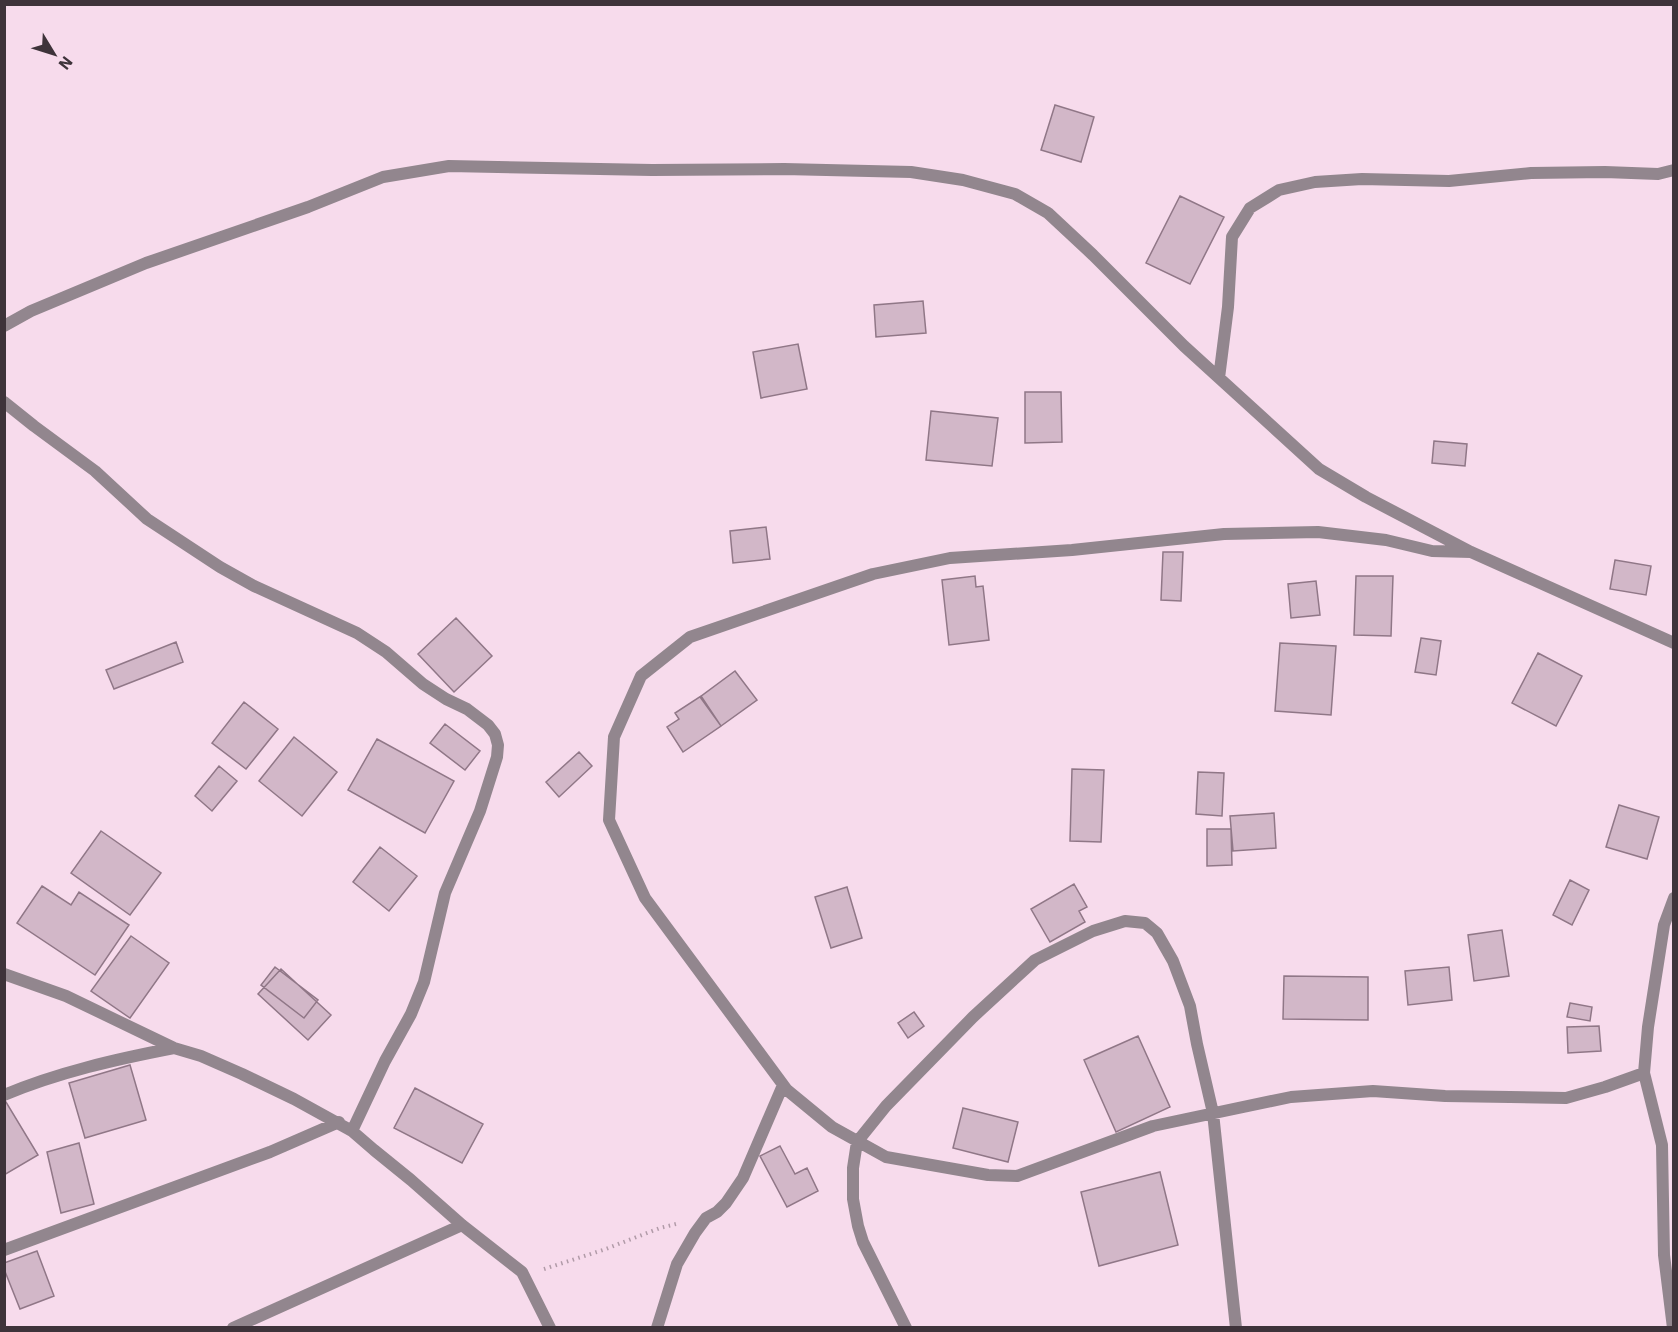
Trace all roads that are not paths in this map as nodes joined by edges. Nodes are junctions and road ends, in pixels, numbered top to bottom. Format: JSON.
{"nodes":[{"id":1,"x":1674,"y":170,"type":"edge"},
{"id":2,"x":4,"y":326,"type":"edge"},
{"id":3,"x":1219,"y":378,"type":"junction"},
{"id":4,"x":4,"y":402,"type":"edge"},
{"id":5,"x":1471,"y":552,"type":"junction"},
{"id":6,"x":1674,"y":643,"type":"edge"},
{"id":7,"x":1674,"y":898,"type":"edge"},
{"id":8,"x":4,"y":974,"type":"edge"},
{"id":9,"x":174,"y":1048,"type":"junction"},
{"id":10,"x":1644,"y":1073,"type":"junction"},
{"id":11,"x":783,"y":1085,"type":"junction"},
{"id":12,"x":4,"y":1095,"type":"edge"},
{"id":13,"x":1213,"y":1113,"type":"junction"},
{"id":14,"x":339,"y":1122,"type":"junction"},
{"id":15,"x":352,"y":1131,"type":"junction"},
{"id":16,"x":857,"y":1142,"type":"junction"},
{"id":17,"x":462,"y":1225,"type":"junction"},
{"id":18,"x":4,"y":1250,"type":"edge"},
{"id":19,"x":233,"y":1328,"type":"edge"},
{"id":20,"x":550,"y":1328,"type":"edge"},
{"id":21,"x":657,"y":1328,"type":"edge"},
{"id":22,"x":906,"y":1328,"type":"edge"},
{"id":23,"x":1236,"y":1328,"type":"edge"},
{"id":24,"x":1673,"y":1328,"type":"edge"}],
"edges":[{"from":1,"to":3,"type":"street"},
{"from":2,"to":3,"type":"street"},
{"from":3,"to":5,"type":"street"},
{"from":4,"to":15,"type":"street"},
{"from":5,"to":6,"type":"street"},
{"from":5,"to":11,"type":"street"},
{"from":7,"to":10,"type":"street"},
{"from":8,"to":9,"type":"street"},
{"from":9,"to":12,"type":"street"},
{"from":9,"to":14,"type":"street"},
{"from":10,"to":13,"type":"street"},
{"from":10,"to":24,"type":"street"},
{"from":11,"to":16,"type":"street"},
{"from":11,"to":21,"type":"street"},
{"from":13,"to":16,"type":"street"},
{"from":13,"to":16,"type":"street"},
{"from":13,"to":23,"type":"street"},
{"from":14,"to":15,"type":"street"},
{"from":14,"to":18,"type":"street"},
{"from":15,"to":17,"type":"street"},
{"from":16,"to":22,"type":"street"},
{"from":17,"to":19,"type":"street"},
{"from":17,"to":20,"type":"street"}]}
